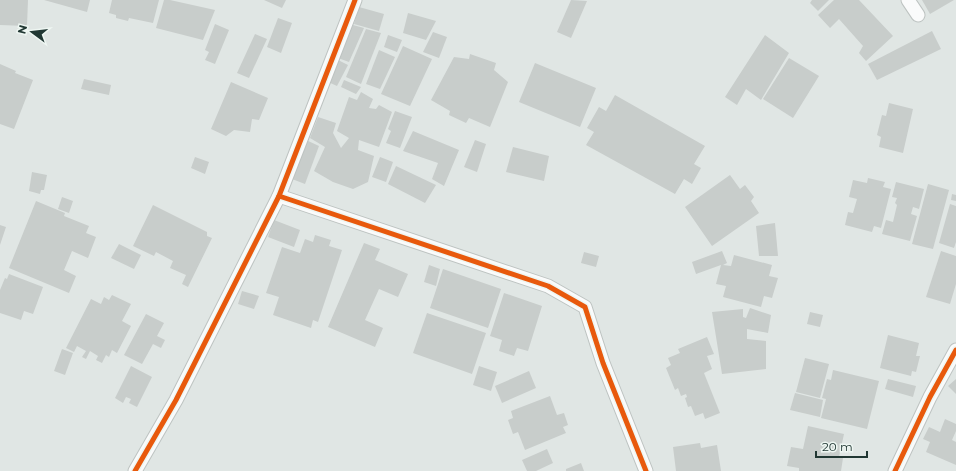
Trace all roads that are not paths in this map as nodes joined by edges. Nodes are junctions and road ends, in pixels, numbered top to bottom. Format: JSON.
{"nodes":[{"id":1,"x":355,"y":0,"type":"edge"},
{"id":2,"x":908,"y":0,"type":"edge"},
{"id":3,"x":918,"y":15,"type":"dead end"},
{"id":4,"x":279,"y":196,"type":"junction"},
{"id":5,"x":956,"y":350,"type":"edge"},
{"id":6,"x":135,"y":471,"type":"edge"},
{"id":7,"x":646,"y":471,"type":"edge"},
{"id":8,"x":895,"y":471,"type":"edge"}],
"edges":[{"from":1,"to":4,"type":"street"},
{"from":2,"to":3,"type":"street"},
{"from":4,"to":6,"type":"street"},
{"from":4,"to":7,"type":"street"},
{"from":5,"to":8,"type":"street"}]}
